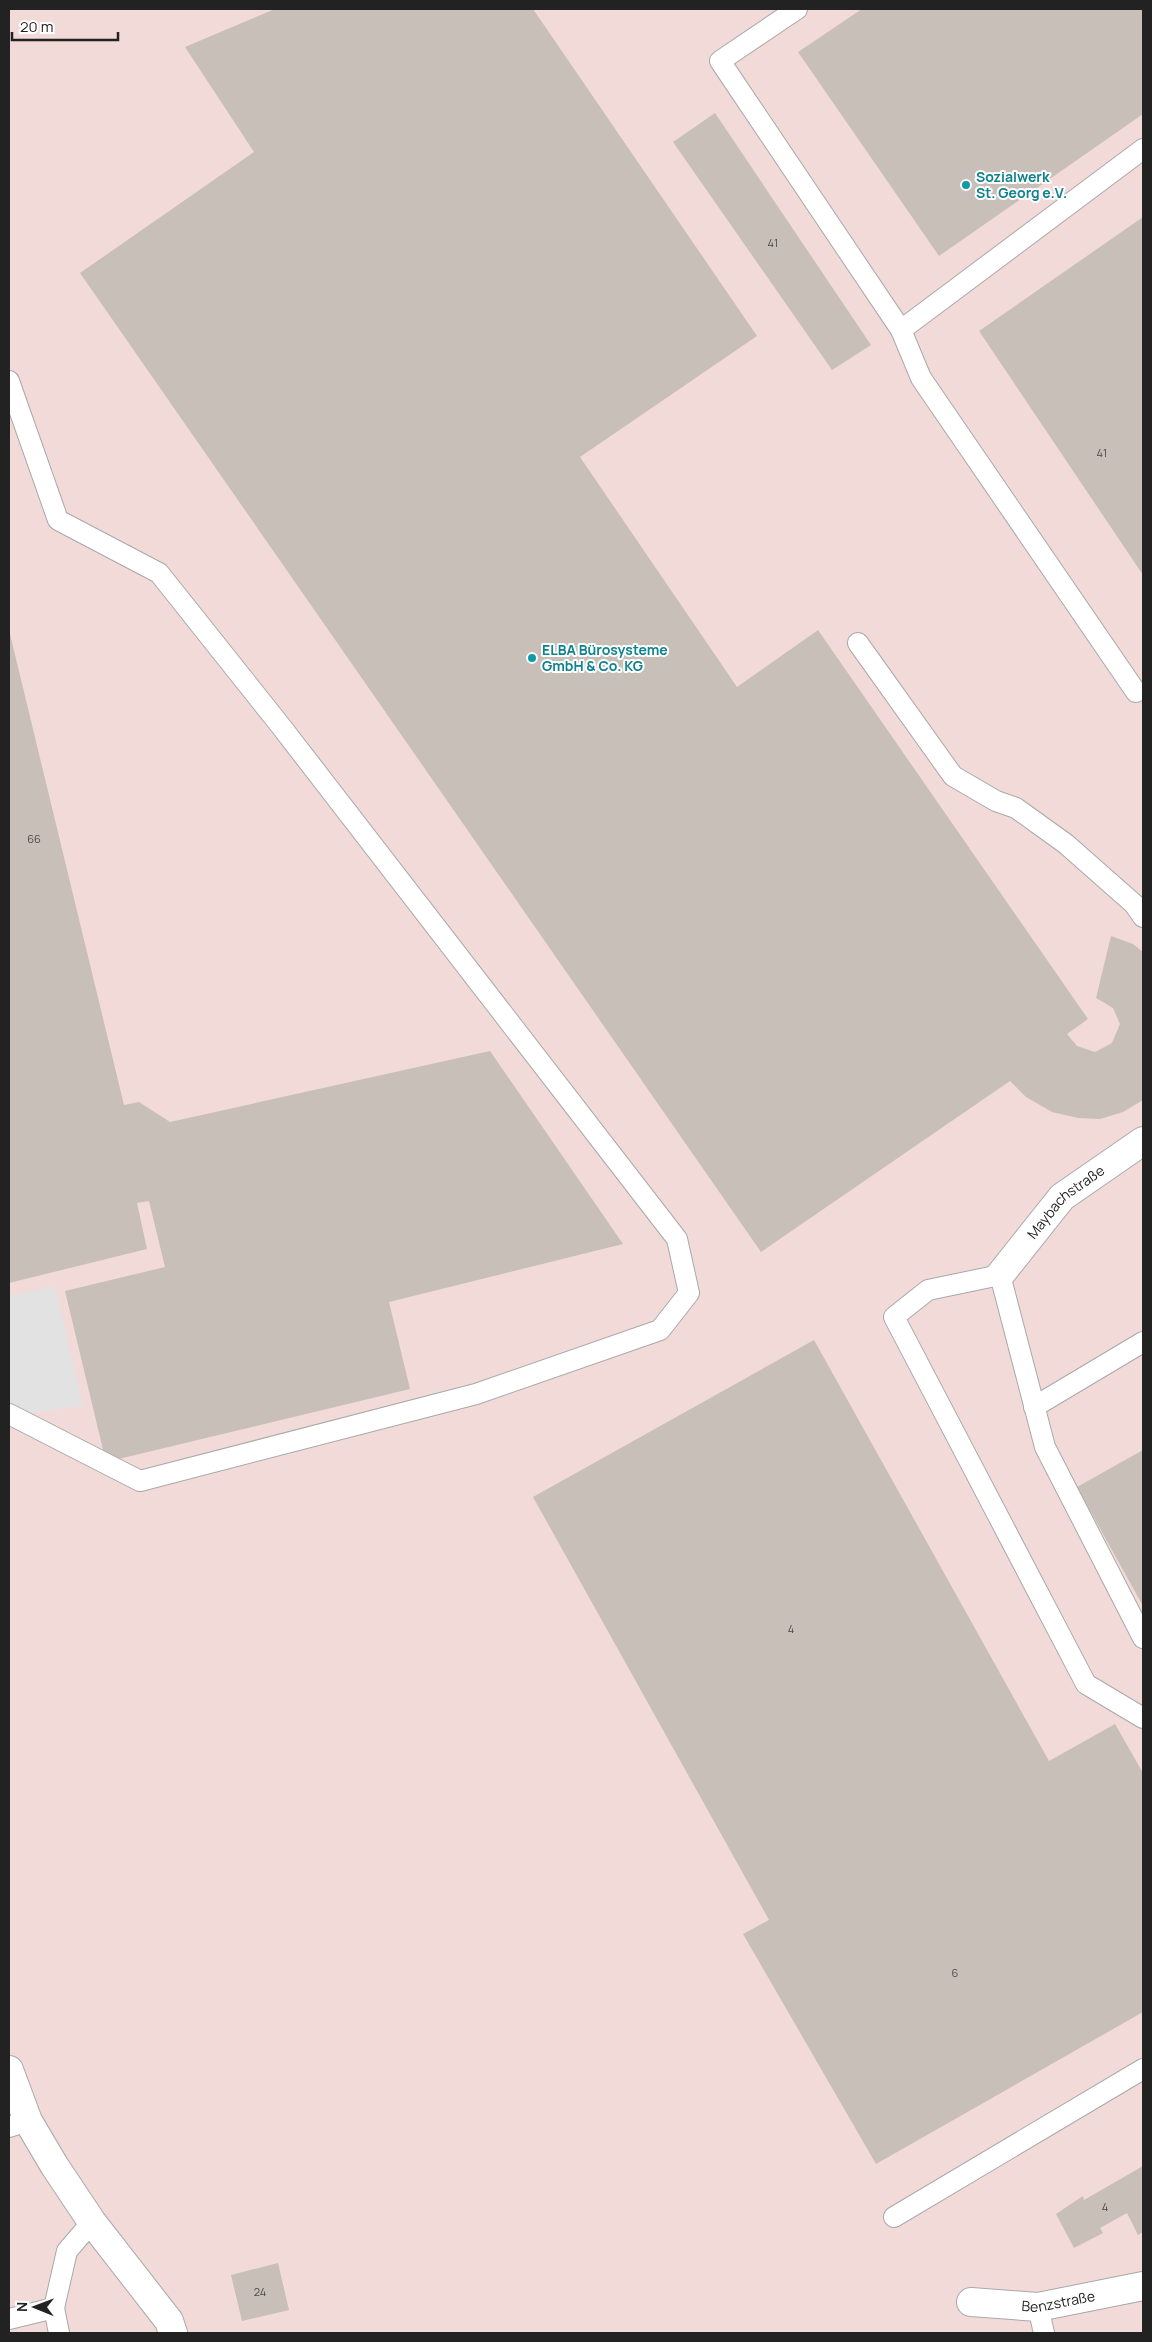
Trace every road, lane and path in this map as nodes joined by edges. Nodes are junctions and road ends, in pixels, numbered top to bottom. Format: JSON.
{"nodes":[{"id":1,"x":798,"y":9,"type":"edge"},
{"id":2,"x":1143,"y":149,"type":"edge"},
{"id":3,"x":901,"y":330,"type":"junction"},
{"id":4,"x":9,"y":381,"type":"edge"},
{"id":5,"x":858,"y":642,"type":"dead end"},
{"id":6,"x":1136,"y":692,"type":"dead end"},
{"id":7,"x":1143,"y":917,"type":"edge"},
{"id":8,"x":1143,"y":1141,"type":"edge"},
{"id":9,"x":1000,"y":1275,"type":"junction"},
{"id":10,"x":1143,"y":1342,"type":"edge"},
{"id":11,"x":1034,"y":1407,"type":"junction"},
{"id":12,"x":9,"y":1414,"type":"edge"},
{"id":13,"x":1143,"y":1638,"type":"edge"},
{"id":14,"x":1143,"y":1718,"type":"edge"},
{"id":15,"x":1143,"y":2069,"type":"edge"},
{"id":16,"x":9,"y":2070,"type":"edge"},
{"id":17,"x":19,"y":2124,"type":"edge"},
{"id":18,"x":894,"y":2217,"type":"dead end"},
{"id":19,"x":92,"y":2222,"type":"junction"},
{"id":20,"x":1143,"y":2286,"type":"edge"},
{"id":21,"x":971,"y":2302,"type":"dead end"},
{"id":22,"x":1038,"y":2307,"type":"junction"},
{"id":23,"x":54,"y":2308,"type":"junction"},
{"id":24,"x":9,"y":2319,"type":"edge"},
{"id":25,"x":59,"y":2333,"type":"edge"},
{"id":26,"x":173,"y":2333,"type":"edge"},
{"id":27,"x":1044,"y":2333,"type":"edge"}],
"edges":[{"from":1,"to":3,"type":"lane"},
{"from":2,"to":3,"type":"lane"},
{"from":3,"to":6,"type":"lane"},
{"from":4,"to":12,"type":"lane"},
{"from":5,"to":7,"type":"lane"},
{"from":8,"to":9,"type":"street","name":"Maybachstraße"},
{"from":9,"to":11,"type":"lane"},
{"from":9,"to":14,"type":"lane"},
{"from":10,"to":11,"type":"lane"},
{"from":11,"to":13,"type":"lane"},
{"from":15,"to":18,"type":"lane"},
{"from":16,"to":17,"type":"street"},
{"from":17,"to":19,"type":"street"},
{"from":19,"to":23,"type":"lane"},
{"from":19,"to":26,"type":"street"},
{"from":20,"to":22,"type":"street","name":"Benzstraße"},
{"from":21,"to":22,"type":"street","name":"Benzstraße"},
{"from":22,"to":27,"type":"lane"},
{"from":23,"to":24,"type":"lane"},
{"from":23,"to":25,"type":"lane"}]}
